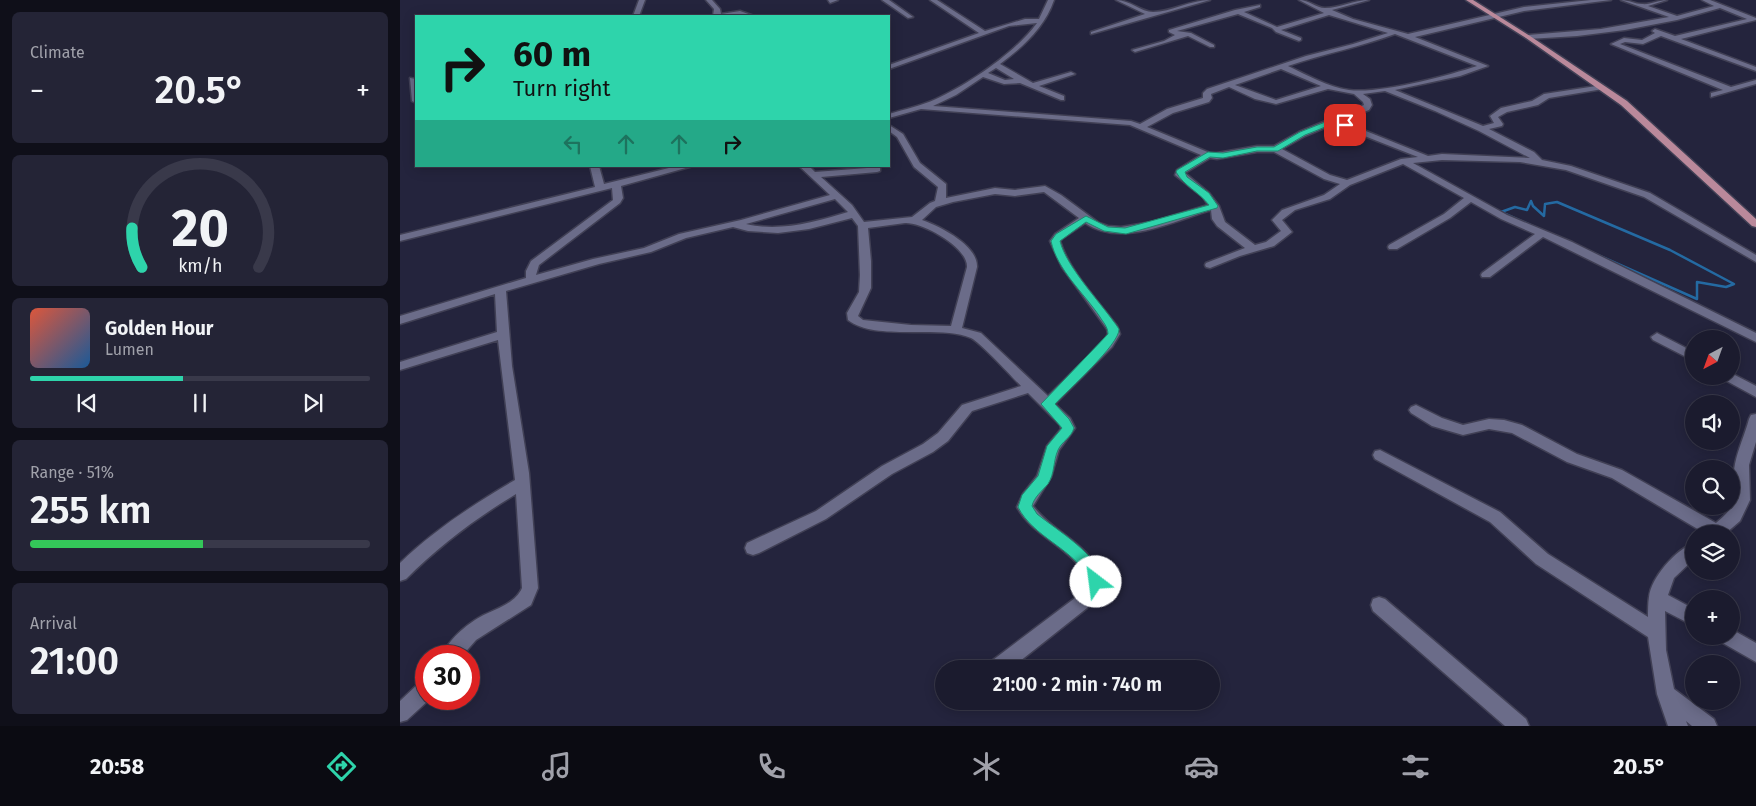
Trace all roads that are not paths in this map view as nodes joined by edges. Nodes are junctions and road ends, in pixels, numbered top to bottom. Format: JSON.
{"nodes":[{"id":1,"x":642,"y":0,"type":"edge"},
{"id":2,"x":708,"y":0,"type":"edge"},
{"id":3,"x":885,"y":0,"type":"edge"},
{"id":4,"x":947,"y":0,"type":"edge"},
{"id":5,"x":1051,"y":0,"type":"edge"},
{"id":6,"x":1119,"y":0,"type":"edge"},
{"id":7,"x":1302,"y":0,"type":"edge"},
{"id":8,"x":1366,"y":0,"type":"edge"},
{"id":9,"x":1542,"y":0,"type":"edge"},
{"id":10,"x":1574,"y":0,"type":"edge"},
{"id":11,"x":1608,"y":0,"type":"edge"},
{"id":12,"x":1624,"y":0,"type":"edge"},
{"id":13,"x":1664,"y":0,"type":"edge"},
{"id":14,"x":1705,"y":0,"type":"edge"},
{"id":15,"x":935,"y":1,"type":"edge"},
{"id":16,"x":1202,"y":1,"type":"edge"},
{"id":17,"x":1473,"y":1,"type":"edge"},
{"id":18,"x":1582,"y":4,"type":"junction"},
{"id":19,"x":1258,"y":6,"type":"dead end"},
{"id":20,"x":1553,"y":6,"type":"junction"},
{"id":21,"x":1642,"y":6,"type":"junction"},
{"id":22,"x":1720,"y":6,"type":"junction"},
{"id":23,"x":1237,"y":11,"type":"junction"},
{"id":24,"x":1329,"y":11,"type":"junction"},
{"id":25,"x":1155,"y":14,"type":"junction"},
{"id":26,"x":636,"y":15,"type":"edge"},
{"id":27,"x":717,"y":15,"type":"edge"},
{"id":28,"x":725,"y":15,"type":"edge"},
{"id":29,"x":748,"y":15,"type":"edge"},
{"id":30,"x":1493,"y":15,"type":"junction"},
{"id":31,"x":1166,"y":16,"type":"dead end"},
{"id":32,"x":910,"y":17,"type":"dead end"},
{"id":33,"x":1677,"y":18,"type":"junction"},
{"id":34,"x":1753,"y":18,"type":"edge"},
{"id":35,"x":1042,"y":21,"type":"junction"},
{"id":36,"x":1180,"y":22,"type":"dead end"},
{"id":37,"x":1188,"y":25,"type":"junction"},
{"id":38,"x":1638,"y":25,"type":"junction"},
{"id":39,"x":1277,"y":29,"type":"junction"},
{"id":40,"x":983,"y":32,"type":"junction"},
{"id":41,"x":1093,"y":33,"type":"dead end"},
{"id":42,"x":1393,"y":33,"type":"junction"},
{"id":43,"x":1661,"y":33,"type":"junction"},
{"id":44,"x":1180,"y":35,"type":"junction"},
{"id":45,"x":1409,"y":36,"type":"junction"},
{"id":46,"x":1528,"y":38,"type":"junction"},
{"id":47,"x":1675,"y":38,"type":"junction"},
{"id":48,"x":1299,"y":39,"type":"dead end"},
{"id":49,"x":1212,"y":46,"type":"dead end"},
{"id":50,"x":1135,"y":50,"type":"dead end"},
{"id":51,"x":995,"y":64,"type":"junction"},
{"id":52,"x":890,"y":66,"type":"edge"},
{"id":53,"x":1281,"y":66,"type":"junction"},
{"id":54,"x":1756,"y":69,"type":"edge"},
{"id":55,"x":982,"y":74,"type":"junction"},
{"id":56,"x":1072,"y":74,"type":"dead end"},
{"id":57,"x":412,"y":80,"type":"edge"},
{"id":58,"x":1021,"y":81,"type":"junction"},
{"id":59,"x":1756,"y":82,"type":"edge"},
{"id":60,"x":1230,"y":85,"type":"junction"},
{"id":61,"x":1032,"y":86,"type":"junction"},
{"id":62,"x":1329,"y":86,"type":"junction"},
{"id":63,"x":1600,"y":87,"type":"junction"},
{"id":64,"x":1386,"y":89,"type":"junction"},
{"id":65,"x":1731,"y":90,"type":"junction"},
{"id":66,"x":1357,"y":93,"type":"junction"},
{"id":67,"x":415,"y":96,"type":"edge"},
{"id":68,"x":1714,"y":96,"type":"dead end"},
{"id":69,"x":1061,"y":98,"type":"dead end"},
{"id":70,"x":920,"y":107,"type":"junction"},
{"id":71,"x":890,"y":116,"type":"edge"},
{"id":72,"x":1333,"y":121,"type":"junction"},
{"id":73,"x":1142,"y":126,"type":"junction"},
{"id":74,"x":890,"y":128,"type":"edge"},
{"id":75,"x":1482,"y":129,"type":"junction"},
{"id":76,"x":1276,"y":149,"type":"junction"},
{"id":77,"x":1208,"y":155,"type":"junction"},
{"id":78,"x":1429,"y":158,"type":"junction"},
{"id":79,"x":1404,"y":161,"type":"junction"},
{"id":80,"x":1538,"y":161,"type":"junction"},
{"id":81,"x":594,"y":167,"type":"edge"},
{"id":82,"x":685,"y":167,"type":"edge"},
{"id":83,"x":804,"y":167,"type":"edge"},
{"id":84,"x":877,"y":169,"type":"dead end"},
{"id":85,"x":812,"y":175,"type":"junction"},
{"id":86,"x":1346,"y":183,"type":"junction"},
{"id":87,"x":616,"y":184,"type":"junction"},
{"id":88,"x":600,"y":188,"type":"junction"},
{"id":89,"x":835,"y":196,"type":"junction"},
{"id":90,"x":1470,"y":198,"type":"junction"},
{"id":91,"x":940,"y":202,"type":"junction"},
{"id":92,"x":1214,"y":206,"type":"junction"},
{"id":93,"x":853,"y":214,"type":"junction"},
{"id":94,"x":1086,"y":218,"type":"junction"},
{"id":95,"x":914,"y":221,"type":"junction"},
{"id":96,"x":733,"y":224,"type":"junction"},
{"id":97,"x":1756,"y":224,"type":"edge"},
{"id":98,"x":864,"y":225,"type":"junction"},
{"id":99,"x":1542,"y":232,"type":"junction"},
{"id":100,"x":400,"y":238,"type":"edge"},
{"id":101,"x":1393,"y":247,"type":"dead end"},
{"id":102,"x":1253,"y":250,"type":"junction"},
{"id":103,"x":1756,"y":259,"type":"edge"},
{"id":104,"x":1210,"y":264,"type":"dead end"},
{"id":105,"x":1486,"y":275,"type":"dead end"},
{"id":106,"x":531,"y":280,"type":"junction"},
{"id":107,"x":500,"y":289,"type":"junction"},
{"id":108,"x":400,"y":320,"type":"edge"},
{"id":109,"x":956,"y":330,"type":"junction"},
{"id":110,"x":502,"y":335,"type":"junction"},
{"id":111,"x":1657,"y":337,"type":"dead end"},
{"id":112,"x":1756,"y":338,"type":"edge"},
{"id":113,"x":1685,"y":352,"type":"edge"},
{"id":114,"x":400,"y":366,"type":"edge"},
{"id":115,"x":1740,"y":383,"type":"edge"},
{"id":116,"x":1031,"y":387,"type":"junction"},
{"id":117,"x":1756,"y":392,"type":"edge"},
{"id":118,"x":1047,"y":404,"type":"junction"},
{"id":119,"x":1416,"y":410,"type":"dead end"},
{"id":120,"x":1756,"y":419,"type":"edge"},
{"id":121,"x":1380,"y":455,"type":"dead end"},
{"id":122,"x":523,"y":482,"type":"junction"},
{"id":123,"x":1702,"y":525,"type":"edge"},
{"id":124,"x":1724,"y":525,"type":"edge"},
{"id":125,"x":753,"y":548,"type":"dead end"},
{"id":126,"x":1685,"y":558,"type":"edge"},
{"id":127,"x":400,"y":574,"type":"edge"},
{"id":128,"x":1657,"y":598,"type":"junction"},
{"id":129,"x":1379,"y":605,"type":"dead end"},
{"id":130,"x":1685,"y":613,"type":"edge"},
{"id":131,"x":1657,"y":633,"type":"junction"},
{"id":132,"x":1740,"y":644,"type":"edge"},
{"id":133,"x":460,"y":645,"type":"edge"},
{"id":134,"x":1756,"y":653,"type":"edge"},
{"id":135,"x":1007,"y":660,"type":"edge"},
{"id":136,"x":1666,"y":694,"type":"junction"},
{"id":137,"x":415,"y":700,"type":"edge"},
{"id":138,"x":400,"y":714,"type":"edge"},
{"id":139,"x":1519,"y":726,"type":"edge"},
{"id":140,"x":1678,"y":726,"type":"edge"},
{"id":141,"x":1707,"y":726,"type":"edge"}],
"edges":[{"from":1,"to":26,"type":"street"},
{"from":2,"to":27,"type":"street"},
{"from":3,"to":32,"type":"street"},
{"from":4,"to":15,"type":"street"},
{"from":5,"to":35,"type":"street"},
{"from":6,"to":25,"type":"street"},
{"from":7,"to":24,"type":"street"},
{"from":8,"to":24,"type":"street"},
{"from":9,"to":20,"type":"street"},
{"from":10,"to":18,"type":"street"},
{"from":11,"to":18,"type":"street"},
{"from":12,"to":21,"type":"street"},
{"from":13,"to":21,"type":"street"},
{"from":14,"to":22,"type":"street"},
{"from":15,"to":40,"type":"street"},
{"from":16,"to":25,"type":"street"},
{"from":17,"to":30,"type":"main road"},
{"from":18,"to":20,"type":"street"},
{"from":19,"to":23,"type":"street"},
{"from":20,"to":30,"type":"street"},
{"from":21,"to":33,"type":"street"},
{"from":22,"to":33,"type":"street"},
{"from":22,"to":34,"type":"street"},
{"from":23,"to":37,"type":"street"},
{"from":23,"to":39,"type":"street"},
{"from":24,"to":39,"type":"street"},
{"from":24,"to":42,"type":"street"},
{"from":25,"to":31,"type":"street"},
{"from":25,"to":41,"type":"street"},
{"from":28,"to":29,"type":"street"},
{"from":30,"to":45,"type":"street"},
{"from":30,"to":46,"type":"main road"},
{"from":33,"to":38,"type":"street"},
{"from":34,"to":47,"type":"street"},
{"from":35,"to":40,"type":"street"},
{"from":35,"to":51,"type":"street"},
{"from":36,"to":37,"type":"street"},
{"from":37,"to":44,"type":"street"},
{"from":38,"to":43,"type":"street"},
{"from":38,"to":46,"type":"street"},
{"from":39,"to":48,"type":"street"},
{"from":40,"to":52,"type":"street"},
{"from":42,"to":45,"type":"street"},
{"from":42,"to":53,"type":"street"},
{"from":43,"to":47,"type":"street"},
{"from":43,"to":65,"type":"street"},
{"from":44,"to":49,"type":"street"},
{"from":44,"to":50,"type":"street"},
{"from":45,"to":64,"type":"street"},
{"from":46,"to":63,"type":"main road"},
{"from":47,"to":54,"type":"street"},
{"from":51,"to":55,"type":"street"},
{"from":51,"to":58,"type":"street"},
{"from":53,"to":60,"type":"street"},
{"from":53,"to":62,"type":"street"},
{"from":55,"to":58,"type":"street"},
{"from":55,"to":70,"type":"street"},
{"from":56,"to":61,"type":"street"},
{"from":57,"to":67,"type":"street"},
{"from":58,"to":61,"type":"street"},
{"from":59,"to":65,"type":"street"},
{"from":60,"to":62,"type":"street"},
{"from":60,"to":73,"type":"street"},
{"from":61,"to":69,"type":"street"},
{"from":62,"to":66,"type":"street"},
{"from":63,"to":75,"type":"street"},
{"from":63,"to":97,"type":"main road"},
{"from":64,"to":66,"type":"street"},
{"from":64,"to":75,"type":"street"},
{"from":65,"to":68,"type":"street"},
{"from":66,"to":72,"type":"street"},
{"from":70,"to":71,"type":"street"},
{"from":70,"to":73,"type":"street"},
{"from":72,"to":76,"type":"street"},
{"from":72,"to":78,"type":"street"},
{"from":73,"to":77,"type":"street"},
{"from":74,"to":91,"type":"street"},
{"from":75,"to":80,"type":"street"},
{"from":76,"to":77,"type":"street"},
{"from":76,"to":86,"type":"street"},
{"from":77,"to":92,"type":"street"},
{"from":78,"to":79,"type":"street"},
{"from":78,"to":80,"type":"street"},
{"from":79,"to":86,"type":"street"},
{"from":79,"to":90,"type":"street"},
{"from":80,"to":103,"type":"street"},
{"from":81,"to":88,"type":"street"},
{"from":82,"to":87,"type":"street"},
{"from":83,"to":85,"type":"street"},
{"from":84,"to":85,"type":"street"},
{"from":85,"to":89,"type":"street"},
{"from":86,"to":102,"type":"street"},
{"from":87,"to":88,"type":"street"},
{"from":87,"to":106,"type":"street"},
{"from":88,"to":100,"type":"street"},
{"from":89,"to":93,"type":"street"},
{"from":89,"to":96,"type":"street"},
{"from":90,"to":99,"type":"street"},
{"from":90,"to":101,"type":"street"},
{"from":91,"to":94,"type":"street"},
{"from":91,"to":95,"type":"street"},
{"from":92,"to":94,"type":"street"},
{"from":92,"to":102,"type":"street"},
{"from":93,"to":96,"type":"street"},
{"from":93,"to":98,"type":"street"},
{"from":94,"to":118,"type":"street"},
{"from":95,"to":98,"type":"street"},
{"from":95,"to":109,"type":"street"},
{"from":96,"to":106,"type":"street"},
{"from":98,"to":109,"type":"street"},
{"from":99,"to":105,"type":"street"},
{"from":99,"to":112,"type":"street"},
{"from":102,"to":104,"type":"street"},
{"from":106,"to":107,"type":"street"},
{"from":107,"to":108,"type":"street"},
{"from":107,"to":110,"type":"street"},
{"from":109,"to":116,"type":"street"},
{"from":110,"to":114,"type":"street"},
{"from":110,"to":122,"type":"street"},
{"from":111,"to":113,"type":"street"},
{"from":115,"to":117,"type":"street"},
{"from":116,"to":118,"type":"street"},
{"from":116,"to":125,"type":"street"},
{"from":118,"to":135,"type":"street"},
{"from":119,"to":123,"type":"street"},
{"from":120,"to":124,"type":"street"},
{"from":121,"to":131,"type":"street"},
{"from":122,"to":127,"type":"street"},
{"from":122,"to":133,"type":"street"},
{"from":126,"to":128,"type":"street"},
{"from":128,"to":130,"type":"street"},
{"from":128,"to":131,"type":"street"},
{"from":129,"to":139,"type":"street"},
{"from":131,"to":136,"type":"street"},
{"from":132,"to":134,"type":"street"},
{"from":136,"to":140,"type":"street"},
{"from":136,"to":141,"type":"street"},
{"from":137,"to":138,"type":"street"}]}
